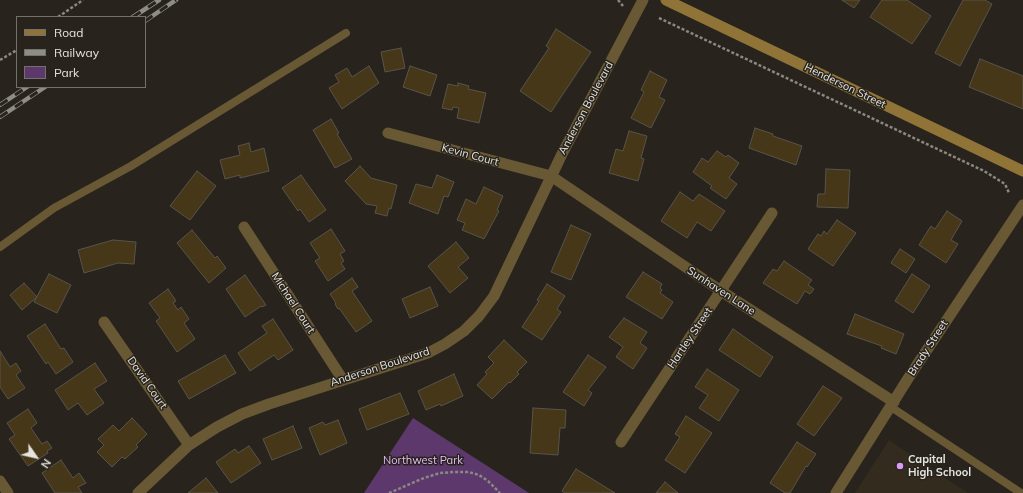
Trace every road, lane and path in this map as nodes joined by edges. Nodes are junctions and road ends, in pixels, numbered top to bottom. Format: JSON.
{"nodes":[{"id":1,"x":83,"y":0,"type":"edge"},
{"id":2,"x":618,"y":0,"type":"edge"},
{"id":3,"x":643,"y":0,"type":"edge"},
{"id":4,"x":666,"y":0,"type":"edge"},
{"id":5,"x":623,"y":6,"type":"dead end"},
{"id":6,"x":59,"y":16,"type":"edge"},
{"id":7,"x":660,"y":18,"type":"dead end"},
{"id":8,"x":346,"y":33,"type":"dead end"},
{"id":9,"x":16,"y":51,"type":"edge"},
{"id":10,"x":0,"y":60,"type":"edge"},
{"id":11,"x":388,"y":133,"type":"dead end"},
{"id":12,"x":1023,"y":171,"type":"edge"},
{"id":13,"x":551,"y":176,"type":"junction"},
{"id":14,"x":1009,"y":193,"type":"dead end"},
{"id":15,"x":1023,"y":205,"type":"edge"},
{"id":16,"x":772,"y":213,"type":"dead end"},
{"id":17,"x":244,"y":227,"type":"dead end"},
{"id":18,"x":0,"y":247,"type":"edge"},
{"id":19,"x":721,"y":291,"type":"junction"},
{"id":20,"x":104,"y":322,"type":"dead end"},
{"id":21,"x":343,"y":380,"type":"junction"},
{"id":22,"x":892,"y":405,"type":"junction"},
{"id":23,"x":621,"y":442,"type":"dead end"},
{"id":24,"x":189,"y":445,"type":"junction"},
{"id":25,"x":0,"y":481,"type":"edge"},
{"id":26,"x":8,"y":493,"type":"edge"},
{"id":27,"x":138,"y":493,"type":"edge"},
{"id":28,"x":388,"y":493,"type":"edge"},
{"id":29,"x":500,"y":493,"type":"edge"},
{"id":30,"x":836,"y":493,"type":"edge"},
{"id":31,"x":1021,"y":493,"type":"edge"}],
"edges":[{"from":1,"to":6,"type":"path"},
{"from":2,"to":5,"type":"path"},
{"from":3,"to":13,"type":"street","name":"Anderson Boulevard"},
{"from":4,"to":12,"type":"main road","name":"Henderson Street"},
{"from":7,"to":14,"type":"path"},
{"from":8,"to":18,"type":"lane"},
{"from":9,"to":10,"type":"path"},
{"from":11,"to":13,"type":"street","name":"Kevin Court"},
{"from":13,"to":19,"type":"street","name":"Sunhaven Lane"},
{"from":13,"to":21,"type":"street","name":"Anderson Boulevard"},
{"from":15,"to":22,"type":"street","name":"Brady Street"},
{"from":16,"to":19,"type":"street","name":"Hartley Street"},
{"from":17,"to":21,"type":"street","name":"Michael Court"},
{"from":19,"to":22,"type":"street","name":"Sunhaven Lane"},
{"from":19,"to":23,"type":"street","name":"Hartley Street"},
{"from":20,"to":24,"type":"street","name":"David Court"},
{"from":21,"to":24,"type":"street","name":"Anderson Boulevard"},
{"from":22,"to":30,"type":"street","name":"Brady Street"},
{"from":22,"to":31,"type":"lane"},
{"from":24,"to":27,"type":"street","name":"Anderson Boulevard"},
{"from":25,"to":26,"type":"street"},
{"from":28,"to":29,"type":"path"}]}
